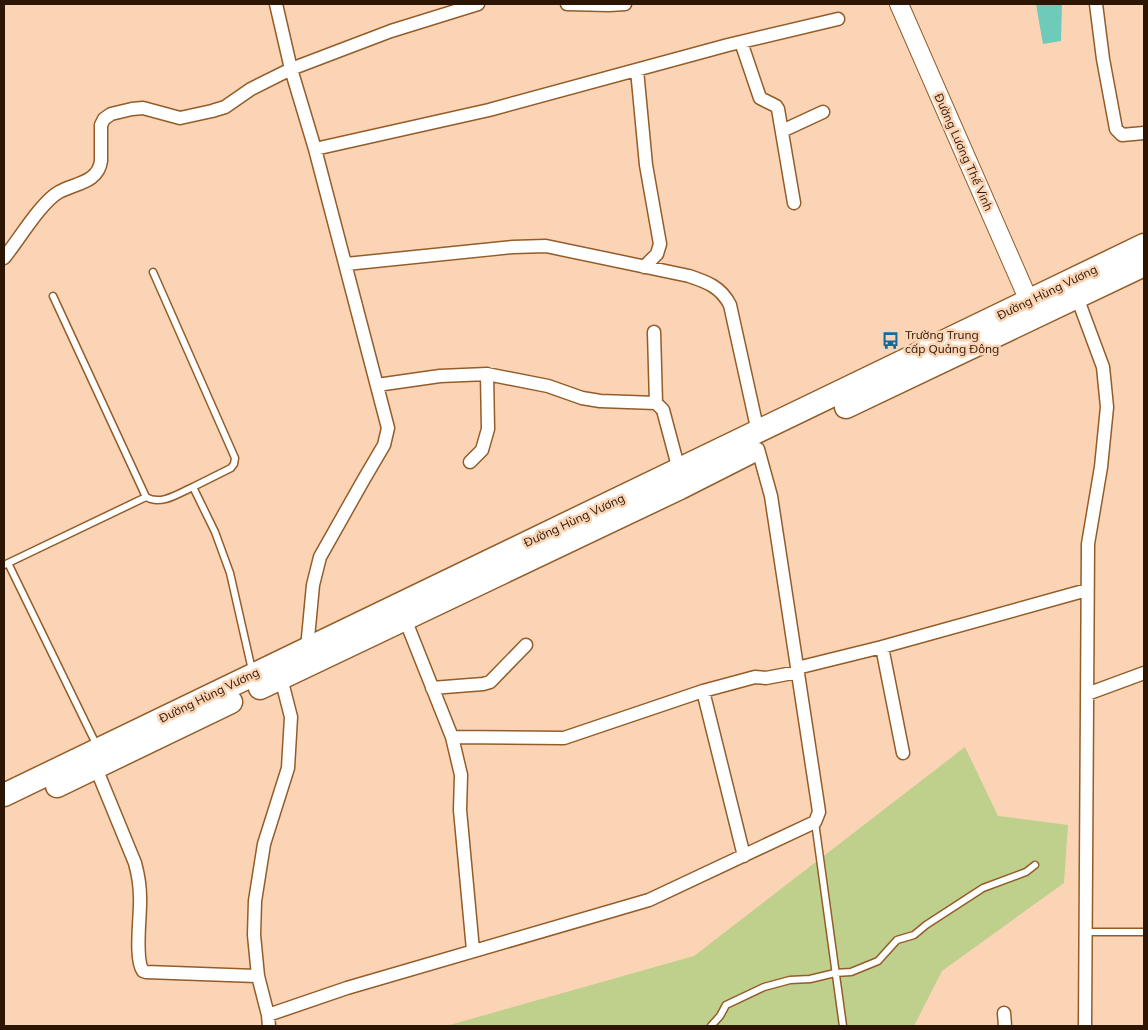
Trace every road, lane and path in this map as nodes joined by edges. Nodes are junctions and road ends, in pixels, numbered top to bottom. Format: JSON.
{"nodes":[{"id":1,"x":276,"y":4,"type":"edge"},
{"id":2,"x":478,"y":4,"type":"edge"},
{"id":3,"x":567,"y":4,"type":"edge"},
{"id":4,"x":625,"y":4,"type":"edge"},
{"id":5,"x":899,"y":4,"type":"edge"},
{"id":6,"x":1096,"y":4,"type":"edge"},
{"id":7,"x":838,"y":19,"type":"dead end"},
{"id":8,"x":741,"y":42,"type":"junction"},
{"id":9,"x":291,"y":69,"type":"junction"},
{"id":10,"x":637,"y":70,"type":"junction"},
{"id":11,"x":823,"y":112,"type":"dead end"},
{"id":12,"x":782,"y":131,"type":"junction"},
{"id":13,"x":1144,"y":133,"type":"edge"},
{"id":14,"x":315,"y":148,"type":"junction"},
{"id":15,"x":794,"y":202,"type":"dead end"},
{"id":16,"x":1144,"y":245,"type":"edge"},
{"id":17,"x":4,"y":258,"type":"edge"},
{"id":18,"x":346,"y":264,"type":"junction"},
{"id":19,"x":1144,"y":265,"type":"edge"},
{"id":20,"x":644,"y":267,"type":"junction"},
{"id":21,"x":153,"y":272,"type":"dead end"},
{"id":22,"x":53,"y":296,"type":"dead end"},
{"id":23,"x":1077,"y":297,"type":"junction"},
{"id":24,"x":1029,"y":301,"type":"junction"},
{"id":25,"x":654,"y":332,"type":"dead end"},
{"id":26,"x":487,"y":374,"type":"junction"},
{"id":27,"x":377,"y":385,"type":"junction"},
{"id":28,"x":656,"y":403,"type":"junction"},
{"id":29,"x":758,"y":440,"type":"junction"},
{"id":30,"x":470,"y":462,"type":"dead end"},
{"id":31,"x":679,"y":470,"type":"junction"},
{"id":32,"x":193,"y":487,"type":"junction"},
{"id":33,"x":146,"y":497,"type":"junction"},
{"id":34,"x":6,"y":564,"type":"edge"},
{"id":35,"x":1087,"y":590,"type":"junction"},
{"id":36,"x":405,"y":619,"type":"junction"},
{"id":37,"x":526,"y":646,"type":"dead end"},
{"id":38,"x":882,"y":647,"type":"junction"},
{"id":39,"x":306,"y":648,"type":"junction"},
{"id":40,"x":797,"y":670,"type":"junction"},
{"id":41,"x":1144,"y":673,"type":"edge"},
{"id":42,"x":253,"y":674,"type":"junction"},
{"id":43,"x":281,"y":678,"type":"junction"},
{"id":44,"x":432,"y":688,"type":"junction"},
{"id":45,"x":703,"y":691,"type":"junction"},
{"id":46,"x":1087,"y":694,"type":"junction"},
{"id":47,"x":452,"y":737,"type":"junction"},
{"id":48,"x":903,"y":753,"type":"dead end"},
{"id":49,"x":98,"y":758,"type":"junction"},
{"id":50,"x":4,"y":795,"type":"edge"},
{"id":51,"x":4,"y":810,"type":"edge"},
{"id":52,"x":815,"y":822,"type":"junction"},
{"id":53,"x":744,"y":856,"type":"junction"},
{"id":54,"x":1035,"y":865,"type":"dead end"},
{"id":55,"x":1086,"y":932,"type":"junction"},
{"id":56,"x":1144,"y":932,"type":"edge"},
{"id":57,"x":473,"y":950,"type":"junction"},
{"id":58,"x":835,"y":973,"type":"junction"},
{"id":59,"x":258,"y":976,"type":"junction"},
{"id":60,"x":1004,"y":1013,"type":"dead end"},
{"id":61,"x":268,"y":1020,"type":"edge"},
{"id":62,"x":710,"y":1026,"type":"edge"},
{"id":63,"x":843,"y":1026,"type":"edge"},
{"id":64,"x":1005,"y":1026,"type":"edge"},
{"id":65,"x":1085,"y":1026,"type":"edge"}],
"edges":[{"from":1,"to":9,"type":"street"},
{"from":2,"to":9,"type":"street"},
{"from":3,"to":4,"type":"street"},
{"from":5,"to":24,"type":"street","name":"Đường Lương Thế Vinh"},
{"from":6,"to":13,"type":"street"},
{"from":7,"to":8,"type":"street"},
{"from":8,"to":10,"type":"street"},
{"from":8,"to":12,"type":"street"},
{"from":9,"to":14,"type":"street"},
{"from":9,"to":17,"type":"street"},
{"from":10,"to":14,"type":"street"},
{"from":10,"to":20,"type":"street"},
{"from":11,"to":12,"type":"street"},
{"from":12,"to":15,"type":"street"},
{"from":14,"to":18,"type":"street"},
{"from":16,"to":24,"type":"highway","name":"Đường Hùng Vương"},
{"from":18,"to":20,"type":"street"},
{"from":18,"to":27,"type":"street"},
{"from":19,"to":23,"type":"highway","name":"Đường Hùng Vương"},
{"from":20,"to":29,"type":"street"},
{"from":21,"to":32,"type":"lane"},
{"from":22,"to":33,"type":"lane"},
{"from":23,"to":29,"type":"highway","name":"Đường Hùng Vương"},
{"from":23,"to":35,"type":"street"},
{"from":24,"to":29,"type":"highway","name":"Đường Hùng Vương"},
{"from":25,"to":28,"type":"street"},
{"from":26,"to":27,"type":"street"},
{"from":26,"to":28,"type":"street"},
{"from":26,"to":30,"type":"street"},
{"from":27,"to":39,"type":"street"},
{"from":28,"to":31,"type":"street"},
{"from":29,"to":31,"type":"highway","name":"Đường Hùng Vương"},
{"from":29,"to":36,"type":"highway","name":"Đường Hùng Vương"},
{"from":29,"to":40,"type":"street"},
{"from":31,"to":39,"type":"highway","name":"Đường Hùng Vương"},
{"from":32,"to":33,"type":"lane"},
{"from":32,"to":42,"type":"lane"},
{"from":33,"to":34,"type":"lane"},
{"from":34,"to":49,"type":"lane"},
{"from":35,"to":38,"type":"street"},
{"from":35,"to":46,"type":"street"},
{"from":36,"to":43,"type":"highway","name":"Đường Hùng Vương"},
{"from":36,"to":44,"type":"street"},
{"from":37,"to":44,"type":"street"},
{"from":38,"to":40,"type":"street"},
{"from":38,"to":48,"type":"street"},
{"from":39,"to":42,"type":"highway","name":"Đường Hùng Vương"},
{"from":40,"to":45,"type":"street"},
{"from":40,"to":52,"type":"street"},
{"from":41,"to":46,"type":"street"},
{"from":42,"to":49,"type":"highway","name":"Đường Hùng Vương"},
{"from":43,"to":49,"type":"highway","name":"Đường Hùng Vương"},
{"from":43,"to":59,"type":"street"},
{"from":44,"to":47,"type":"street"},
{"from":45,"to":47,"type":"street"},
{"from":45,"to":53,"type":"street"},
{"from":46,"to":55,"type":"street"},
{"from":47,"to":57,"type":"street"},
{"from":49,"to":50,"type":"highway","name":"Đường Hùng Vương"},
{"from":49,"to":51,"type":"highway","name":"Đường Hùng Vương"},
{"from":49,"to":59,"type":"street"},
{"from":52,"to":53,"type":"street"},
{"from":52,"to":58,"type":"lane"},
{"from":53,"to":57,"type":"street"},
{"from":54,"to":58,"type":"lane"},
{"from":55,"to":56,"type":"lane"},
{"from":55,"to":65,"type":"street"},
{"from":57,"to":61,"type":"street"},
{"from":58,"to":62,"type":"lane"},
{"from":58,"to":63,"type":"lane"},
{"from":59,"to":61,"type":"street"},
{"from":60,"to":64,"type":"street"}]}
